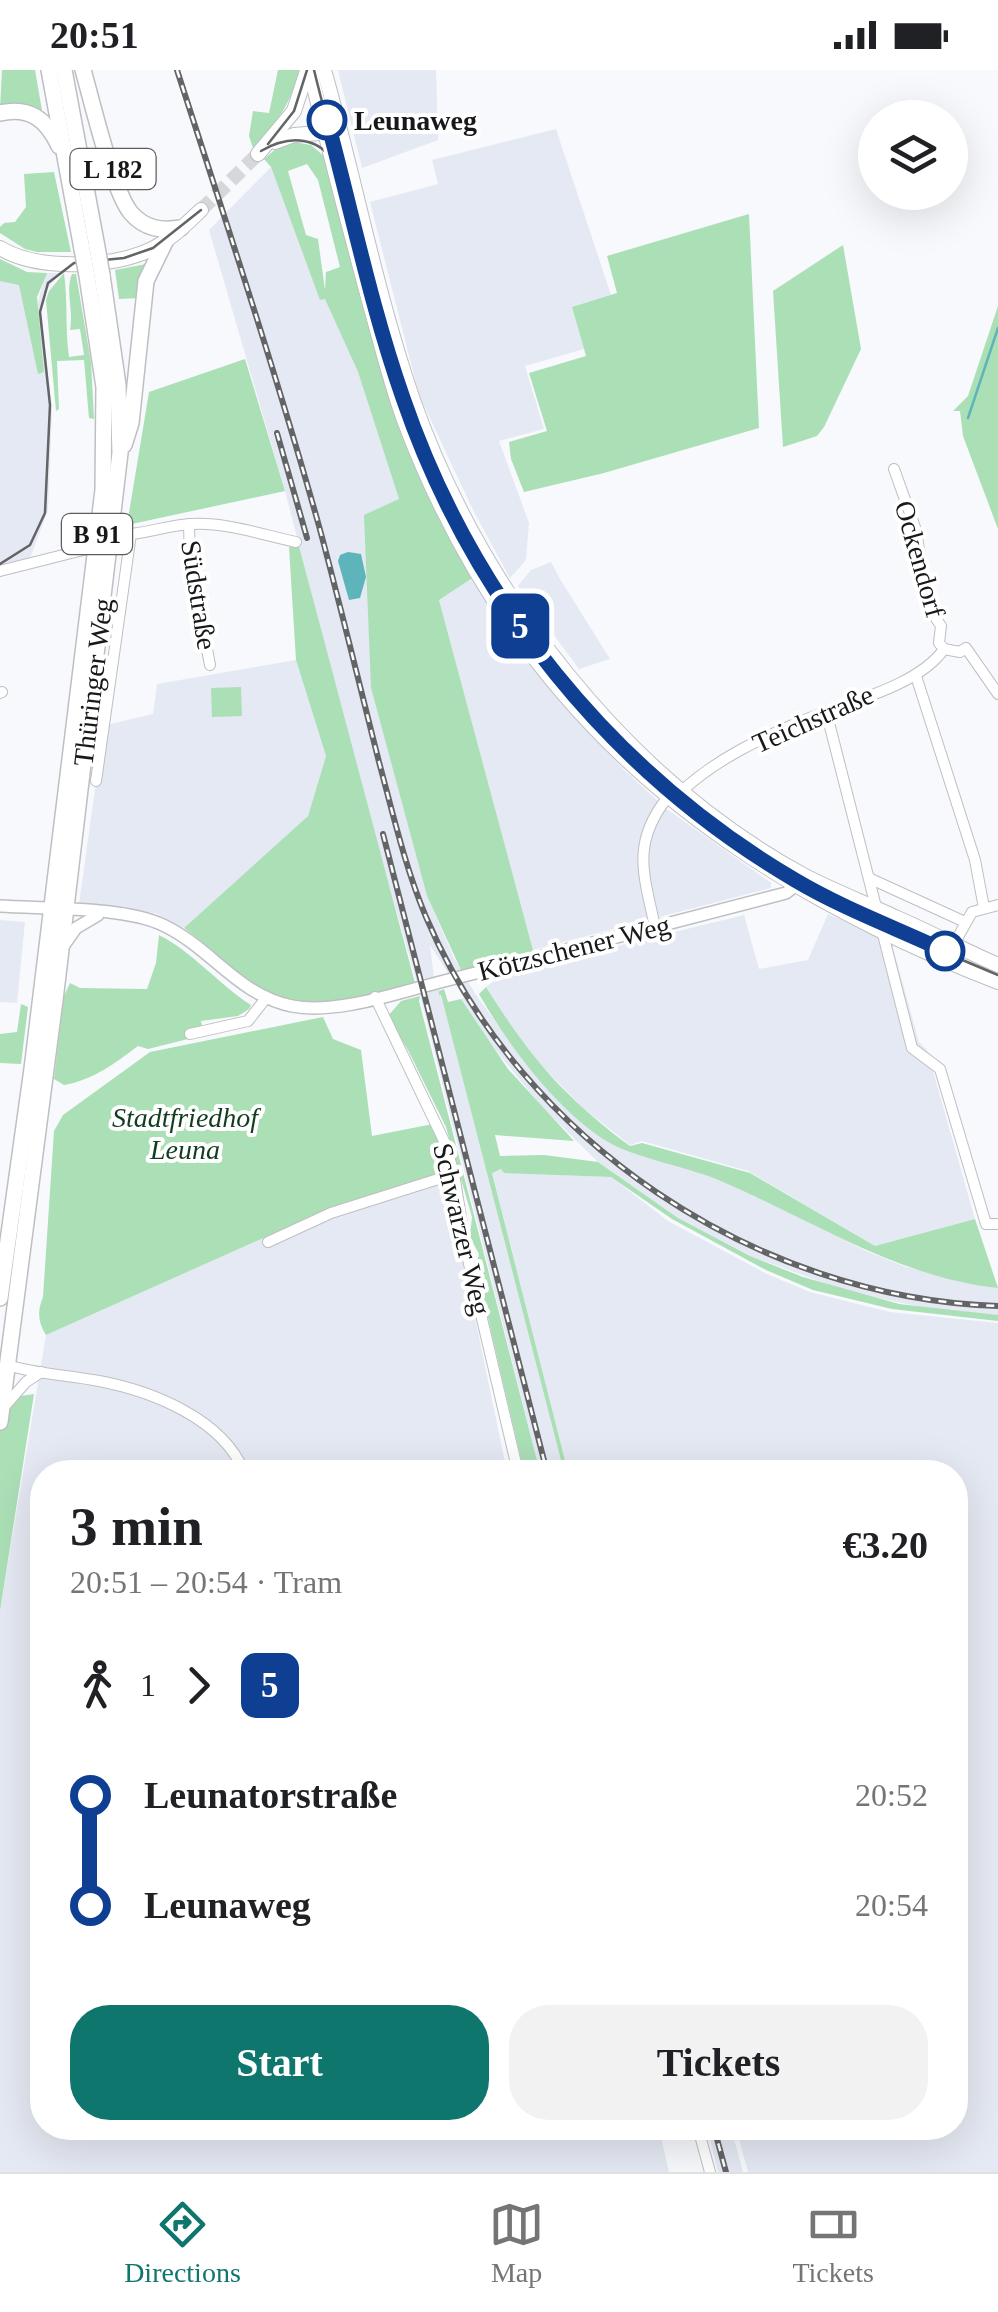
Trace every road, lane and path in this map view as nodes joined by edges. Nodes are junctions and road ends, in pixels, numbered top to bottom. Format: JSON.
{"nodes":[{"id":1,"x":49,"y":70,"type":"edge"},
{"id":2,"x":64,"y":70,"type":"edge"},
{"id":3,"x":83,"y":70,"type":"edge"},
{"id":4,"x":308,"y":70,"type":"edge"},
{"id":5,"x":324,"y":70,"type":"edge"},
{"id":6,"x":315,"y":91,"type":"junction"},
{"id":7,"x":0,"y":112,"type":"edge"},
{"id":8,"x":333,"y":131,"type":"junction"},
{"id":9,"x":67,"y":162,"type":"junction"},
{"id":10,"x":201,"y":210,"type":"tunnel mouth"},
{"id":11,"x":181,"y":228,"type":"junction"},
{"id":12,"x":166,"y":240,"type":"junction"},
{"id":13,"x":0,"y":248,"type":"edge"},
{"id":14,"x":89,"y":248,"type":"junction"},
{"id":15,"x":94,"y":276,"type":"junction"},
{"id":16,"x":120,"y":453,"type":"junction"},
{"id":17,"x":894,"y":469,"type":"dead end"},
{"id":18,"x":188,"y":524,"type":"junction"},
{"id":19,"x":112,"y":534,"type":"junction"},
{"id":20,"x":131,"y":534,"type":"junction"},
{"id":21,"x":296,"y":542,"type":"dead end"},
{"id":22,"x":95,"y":546,"type":"junction"},
{"id":23,"x":0,"y":571,"type":"edge"},
{"id":24,"x":944,"y":649,"type":"junction"},
{"id":25,"x":210,"y":665,"type":"dead end"},
{"id":26,"x":916,"y":676,"type":"junction"},
{"id":27,"x":998,"y":694,"type":"edge"},
{"id":28,"x":826,"y":711,"type":"junction"},
{"id":29,"x":94,"y":738,"type":"junction"},
{"id":30,"x":96,"y":781,"type":"dead end"},
{"id":31,"x":682,"y":790,"type":"junction"},
{"id":32,"x":667,"y":798,"type":"junction"},
{"id":33,"x":871,"y":879,"type":"junction"},
{"id":34,"x":800,"y":881,"type":"junction"},
{"id":35,"x":998,"y":905,"type":"edge"},
{"id":36,"x":0,"y":906,"type":"edge"},
{"id":37,"x":875,"y":907,"type":"junction"},
{"id":38,"x":984,"y":908,"type":"junction"},
{"id":39,"x":58,"y":910,"type":"junction"},
{"id":40,"x":104,"y":913,"type":"junction"},
{"id":41,"x":965,"y":922,"type":"junction"},
{"id":42,"x":655,"y":927,"type":"junction"},
{"id":43,"x":884,"y":932,"type":"junction"},
{"id":44,"x":954,"y":944,"type":"junction"},
{"id":45,"x":61,"y":954,"type":"junction"},
{"id":46,"x":998,"y":965,"type":"edge"},
{"id":47,"x":998,"y":982,"type":"edge"},
{"id":48,"x":376,"y":997,"type":"junction"},
{"id":49,"x":266,"y":998,"type":"junction"},
{"id":50,"x":190,"y":1034,"type":"dead end"},
{"id":51,"x":454,"y":1174,"type":"junction"},
{"id":52,"x":992,"y":1224,"type":"edge"},
{"id":53,"x":268,"y":1242,"type":"dead end"},
{"id":54,"x":0,"y":1298,"type":"edge"},
{"id":55,"x":3,"y":1364,"type":"edge"},
{"id":56,"x":40,"y":1372,"type":"junction"},
{"id":57,"x":1,"y":1412,"type":"edge"},
{"id":58,"x":0,"y":1422,"type":"edge"},
{"id":59,"x":236,"y":1460,"type":"edge"},
{"id":60,"x":515,"y":1460,"type":"edge"},
{"id":61,"x":701,"y":2140,"type":"edge"},
{"id":62,"x":710,"y":2172,"type":"edge"}],
"edges":[{"from":1,"to":9,"type":"main road","number":"B 91"},
{"from":2,"to":14,"type":"main road","number":"B 91"},
{"from":3,"to":11,"type":"main road","number":"L 182"},
{"from":4,"to":6,"type":"main road"},
{"from":5,"to":6,"type":"main road"},
{"from":6,"to":8,"type":"main road"},
{"from":6,"to":8,"type":"main road"},
{"from":7,"to":9,"type":"main road"},
{"from":8,"to":31,"type":"main road"},
{"from":8,"to":32,"type":"main road"},
{"from":9,"to":14,"type":"main road","number":"B 91"},
{"from":10,"to":11,"type":"main road"},
{"from":11,"to":12,"type":"main road"},
{"from":12,"to":13,"type":"main road"},
{"from":12,"to":16,"type":"main road"},
{"from":14,"to":15,"type":"main road","number":"B 91","bridge":true},
{"from":15,"to":16,"type":"main road","name":"Thüringer Weg","number":"B 91"},
{"from":15,"to":22,"type":"main road","name":"Thüringer Weg","number":"B 91"},
{"from":16,"to":19,"type":"main road","name":"Thüringer Weg","number":"B 91"},
{"from":17,"to":24,"type":"street","name":"Ockendorf"},
{"from":18,"to":20,"type":"street"},
{"from":18,"to":21,"type":"street"},
{"from":18,"to":25,"type":"street","name":"Südstraße"},
{"from":19,"to":20,"type":"street"},
{"from":19,"to":29,"type":"main road","name":"Thüringer Weg","number":"B 91"},
{"from":20,"to":29,"type":"street","name":"Thüringer Weg"},
{"from":22,"to":23,"type":"street"},
{"from":22,"to":39,"type":"main road","name":"Thüringer Weg","number":"B 91"},
{"from":24,"to":26,"type":"street","name":"Teichstraße"},
{"from":24,"to":27,"type":"street"},
{"from":26,"to":28,"type":"street","name":"Teichstraße"},
{"from":26,"to":38,"type":"street"},
{"from":28,"to":31,"type":"street","name":"Teichstraße"},
{"from":28,"to":33,"type":"street"},
{"from":29,"to":30,"type":"street","name":"Thüringer Weg"},
{"from":29,"to":39,"type":"main road","name":"Thüringer Weg","number":"B 91"},
{"from":31,"to":34,"type":"main road"},
{"from":32,"to":34,"type":"main road"},
{"from":32,"to":42,"type":"street"},
{"from":33,"to":37,"type":"street"},
{"from":33,"to":41,"type":"street"},
{"from":34,"to":37,"type":"main road"},
{"from":34,"to":42,"type":"street","name":"Kötzschener Weg"},
{"from":34,"to":43,"type":"main road"},
{"from":35,"to":38,"type":"street"},
{"from":36,"to":39,"type":"street"},
{"from":37,"to":43,"type":"street"},
{"from":37,"to":44,"type":"main road"},
{"from":38,"to":41,"type":"street"},
{"from":39,"to":40,"type":"street"},
{"from":39,"to":45,"type":"main road","number":"B 91"},
{"from":39,"to":54,"type":"main road","number":"B 91"},
{"from":40,"to":45,"type":"street"},
{"from":40,"to":49,"type":"street"},
{"from":41,"to":44,"type":"street"},
{"from":42,"to":48,"type":"street","name":"Kötzschener Weg"},
{"from":43,"to":47,"type":"main road"},
{"from":43,"to":52,"type":"street"},
{"from":44,"to":46,"type":"main road"},
{"from":45,"to":55,"type":"main road","number":"B 91"},
{"from":48,"to":49,"type":"street","name":"Kötzschener Weg"},
{"from":48,"to":51,"type":"street","name":"Schwarzer Weg"},
{"from":49,"to":50,"type":"street"},
{"from":51,"to":53,"type":"street"},
{"from":51,"to":60,"type":"street","name":"Schwarzer Weg"},
{"from":55,"to":56,"type":"street"},
{"from":55,"to":57,"type":"main road","number":"B 91"},
{"from":56,"to":57,"type":"street"},
{"from":56,"to":59,"type":"street"},
{"from":57,"to":58,"type":"main road","number":"B 91"},
{"from":61,"to":62,"type":"street"}]}
